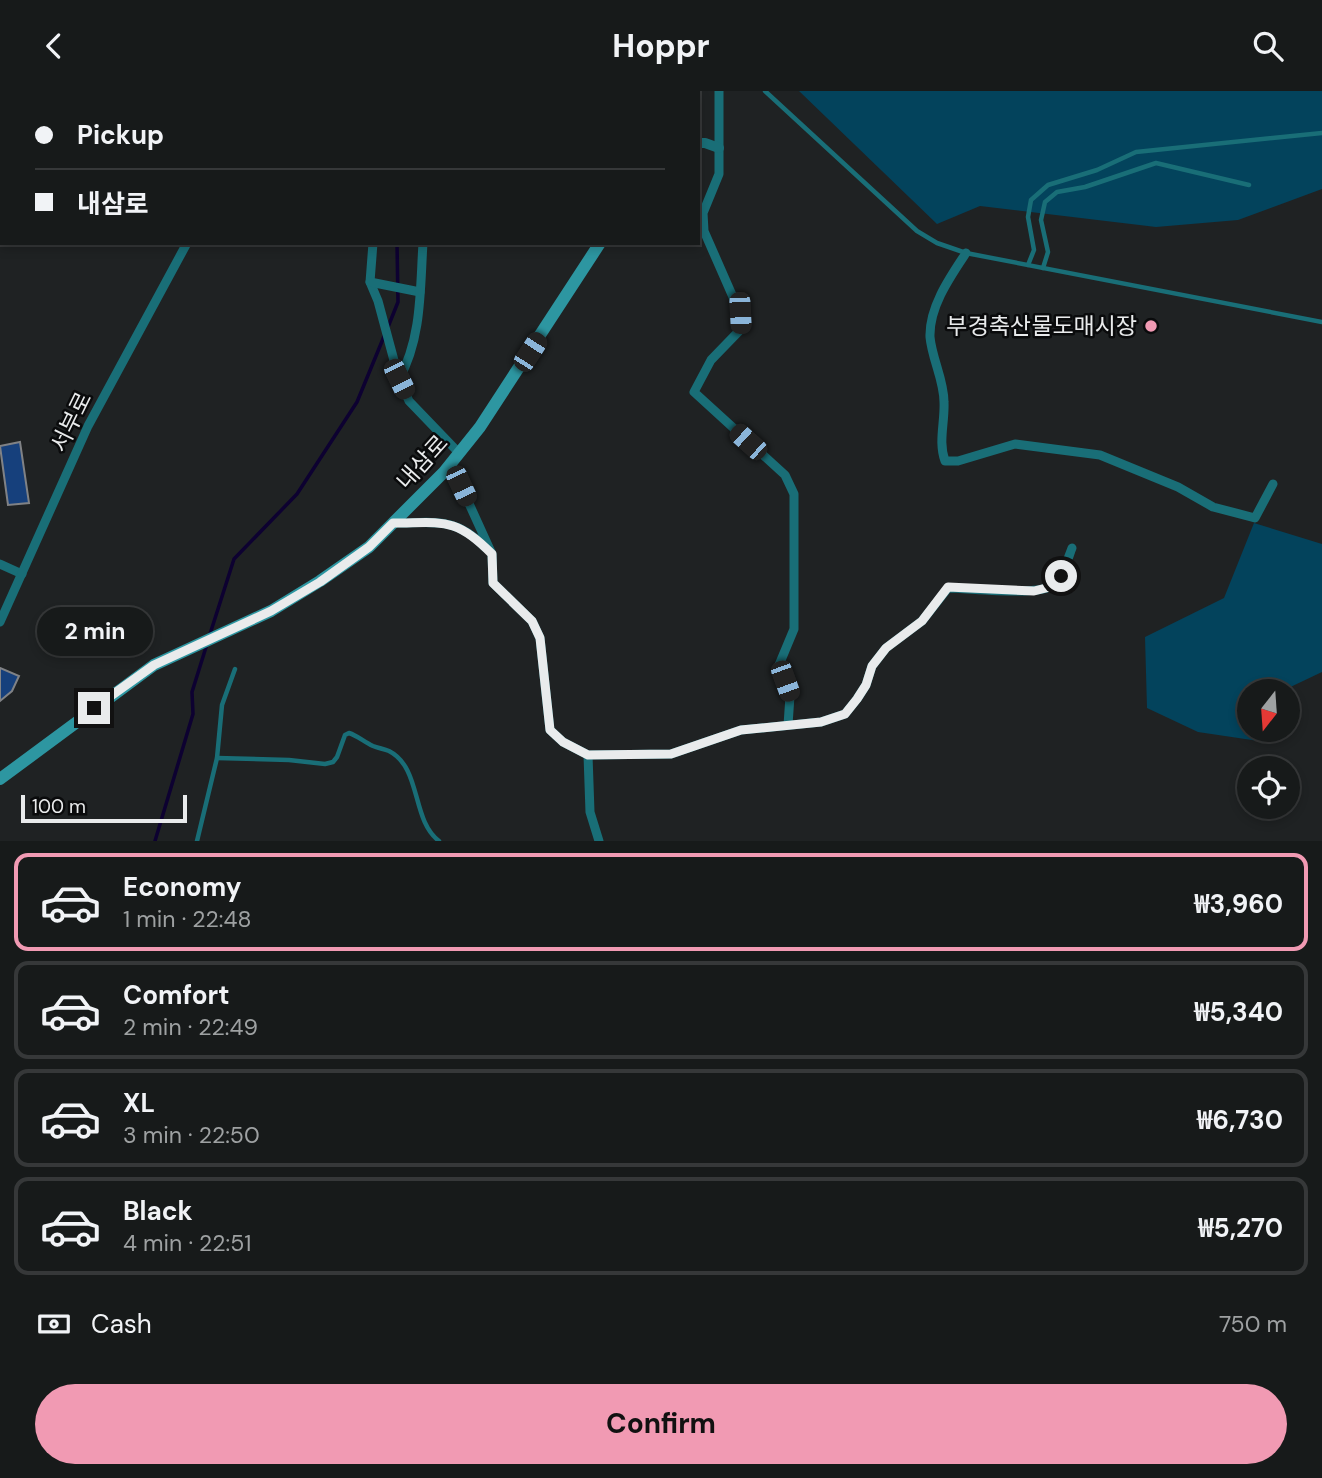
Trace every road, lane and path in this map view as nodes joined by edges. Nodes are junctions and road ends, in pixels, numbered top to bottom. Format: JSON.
{"nodes":[{"id":1,"x":719,"y":91,"type":"edge"},
{"id":2,"x":765,"y":91,"type":"edge"},
{"id":3,"x":1322,"y":133,"type":"edge"},
{"id":4,"x":700,"y":143,"type":"edge"},
{"id":5,"x":719,"y":148,"type":"junction"},
{"id":6,"x":1249,"y":185,"type":"dead end"},
{"id":7,"x":186,"y":245,"type":"edge"},
{"id":8,"x":373,"y":245,"type":"edge"},
{"id":9,"x":423,"y":245,"type":"edge"},
{"id":10,"x":599,"y":245,"type":"edge"},
{"id":11,"x":966,"y":253,"type":"junction"},
{"id":12,"x":1028,"y":265,"type":"junction"},
{"id":13,"x":1043,"y":268,"type":"junction"},
{"id":14,"x":373,"y":283,"type":"junction"},
{"id":15,"x":420,"y":292,"type":"junction"},
{"id":16,"x":1322,"y":322,"type":"edge"},
{"id":17,"x":399,"y":379,"type":"junction"},
{"id":18,"x":455,"y":458,"type":"junction"},
{"id":19,"x":1273,"y":484,"type":"dead end"},
{"id":20,"x":393,"y":523,"type":"junction"},
{"id":21,"x":1072,"y":548,"type":"dead end"},
{"id":22,"x":492,"y":554,"type":"junction"},
{"id":23,"x":0,"y":564,"type":"edge"},
{"id":24,"x":22,"y":574,"type":"junction"},
{"id":25,"x":0,"y":622,"type":"edge"},
{"id":26,"x":235,"y":669,"type":"dead end"},
{"id":27,"x":789,"y":725,"type":"junction"},
{"id":28,"x":588,"y":755,"type":"junction"},
{"id":29,"x":217,"y":758,"type":"junction"},
{"id":30,"x":0,"y":779,"type":"edge"},
{"id":31,"x":197,"y":841,"type":"edge"},
{"id":32,"x":439,"y":841,"type":"edge"},
{"id":33,"x":599,"y":841,"type":"edge"}],
"edges":[{"from":1,"to":5,"type":"street"},
{"from":2,"to":11,"type":"lane"},
{"from":3,"to":12,"type":"lane"},
{"from":4,"to":5,"type":"street"},
{"from":5,"to":27,"type":"street"},
{"from":6,"to":13,"type":"lane"},
{"from":7,"to":24,"type":"street","name":"서부로"},
{"from":8,"to":14,"type":"street"},
{"from":9,"to":15,"type":"street"},
{"from":10,"to":18,"type":"main road","name":"내삼로"},
{"from":11,"to":12,"type":"lane"},
{"from":11,"to":19,"type":"street"},
{"from":12,"to":13,"type":"lane"},
{"from":13,"to":16,"type":"lane"},
{"from":14,"to":15,"type":"street"},
{"from":14,"to":17,"type":"street"},
{"from":15,"to":17,"type":"street"},
{"from":17,"to":18,"type":"street"},
{"from":18,"to":20,"type":"main road","name":"내삼로"},
{"from":18,"to":22,"type":"street"},
{"from":20,"to":22,"type":"street"},
{"from":20,"to":30,"type":"main road","name":"내삼로"},
{"from":21,"to":27,"type":"street"},
{"from":22,"to":28,"type":"street"},
{"from":23,"to":24,"type":"street"},
{"from":24,"to":25,"type":"street","name":"서부로"},
{"from":26,"to":29,"type":"lane"},
{"from":27,"to":28,"type":"street"},
{"from":28,"to":33,"type":"street"},
{"from":29,"to":31,"type":"lane"},
{"from":29,"to":32,"type":"lane"}]}
